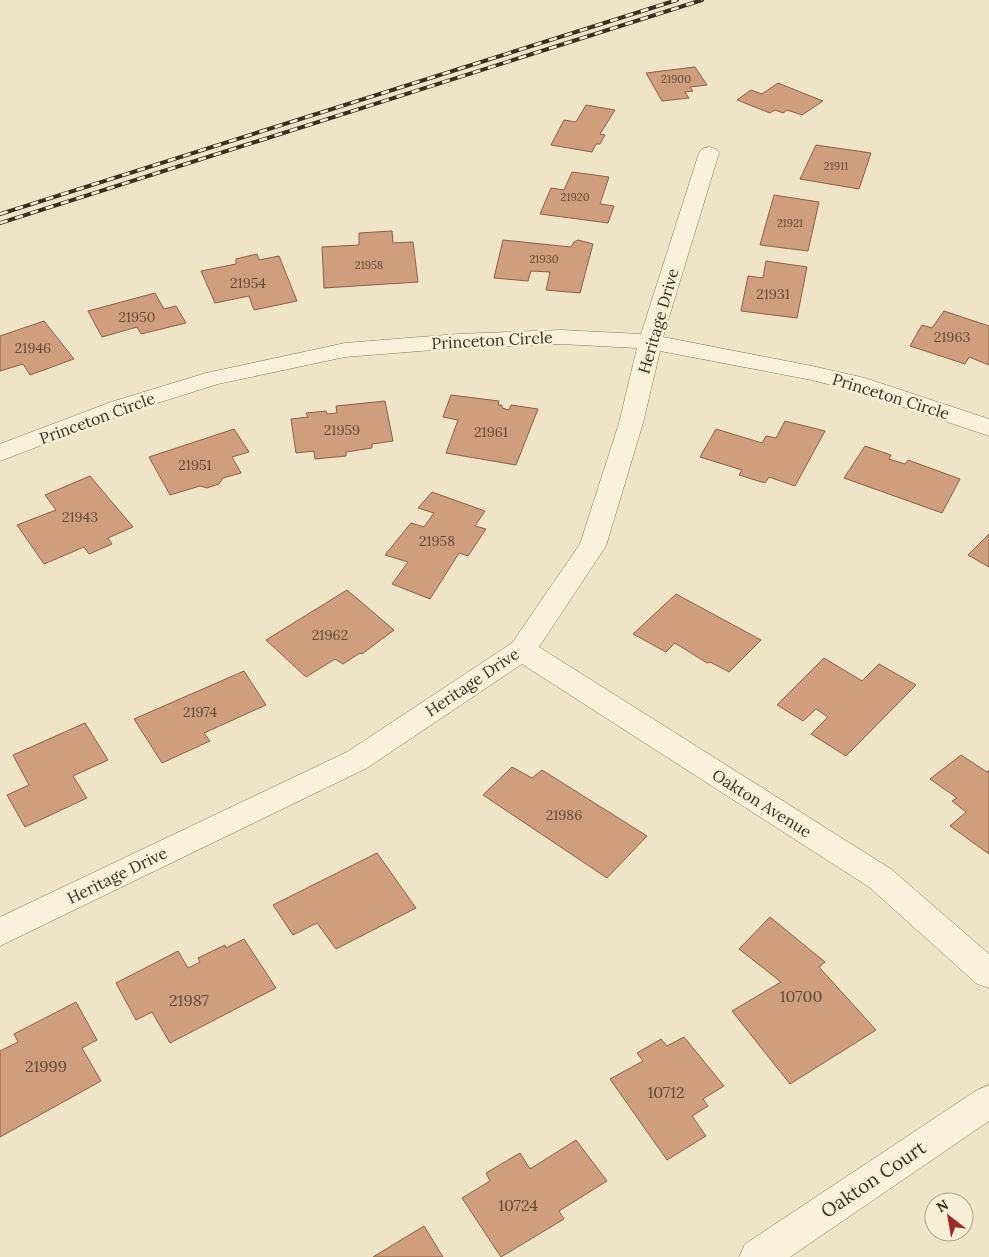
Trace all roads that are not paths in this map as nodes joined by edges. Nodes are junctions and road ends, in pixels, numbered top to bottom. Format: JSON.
{"nodes":[{"id":1,"x":709,"y":153,"type":"dead end"},
{"id":2,"x":650,"y":342,"type":"junction"},
{"id":3,"x":989,"y":428,"type":"edge"},
{"id":4,"x":0,"y":453,"type":"edge"},
{"id":5,"x":522,"y":650,"type":"junction"},
{"id":6,"x":0,"y":932,"type":"edge"},
{"id":7,"x":989,"y":974,"type":"edge"},
{"id":8,"x":989,"y":1101,"type":"edge"},
{"id":9,"x":758,"y":1257,"type":"edge"}],
"edges":[{"from":1,"to":2,"type":"street","name":"Heritage Drive"},
{"from":2,"to":3,"type":"street","name":"Princeton Circle"},
{"from":2,"to":4,"type":"street","name":"Princeton Circle"},
{"from":2,"to":5,"type":"street","name":"Heritage Drive"},
{"from":5,"to":6,"type":"street","name":"Heritage Drive"},
{"from":5,"to":7,"type":"street","name":"Oakton Avenue"},
{"from":8,"to":9,"type":"street","name":"Oakton Court"}]}
